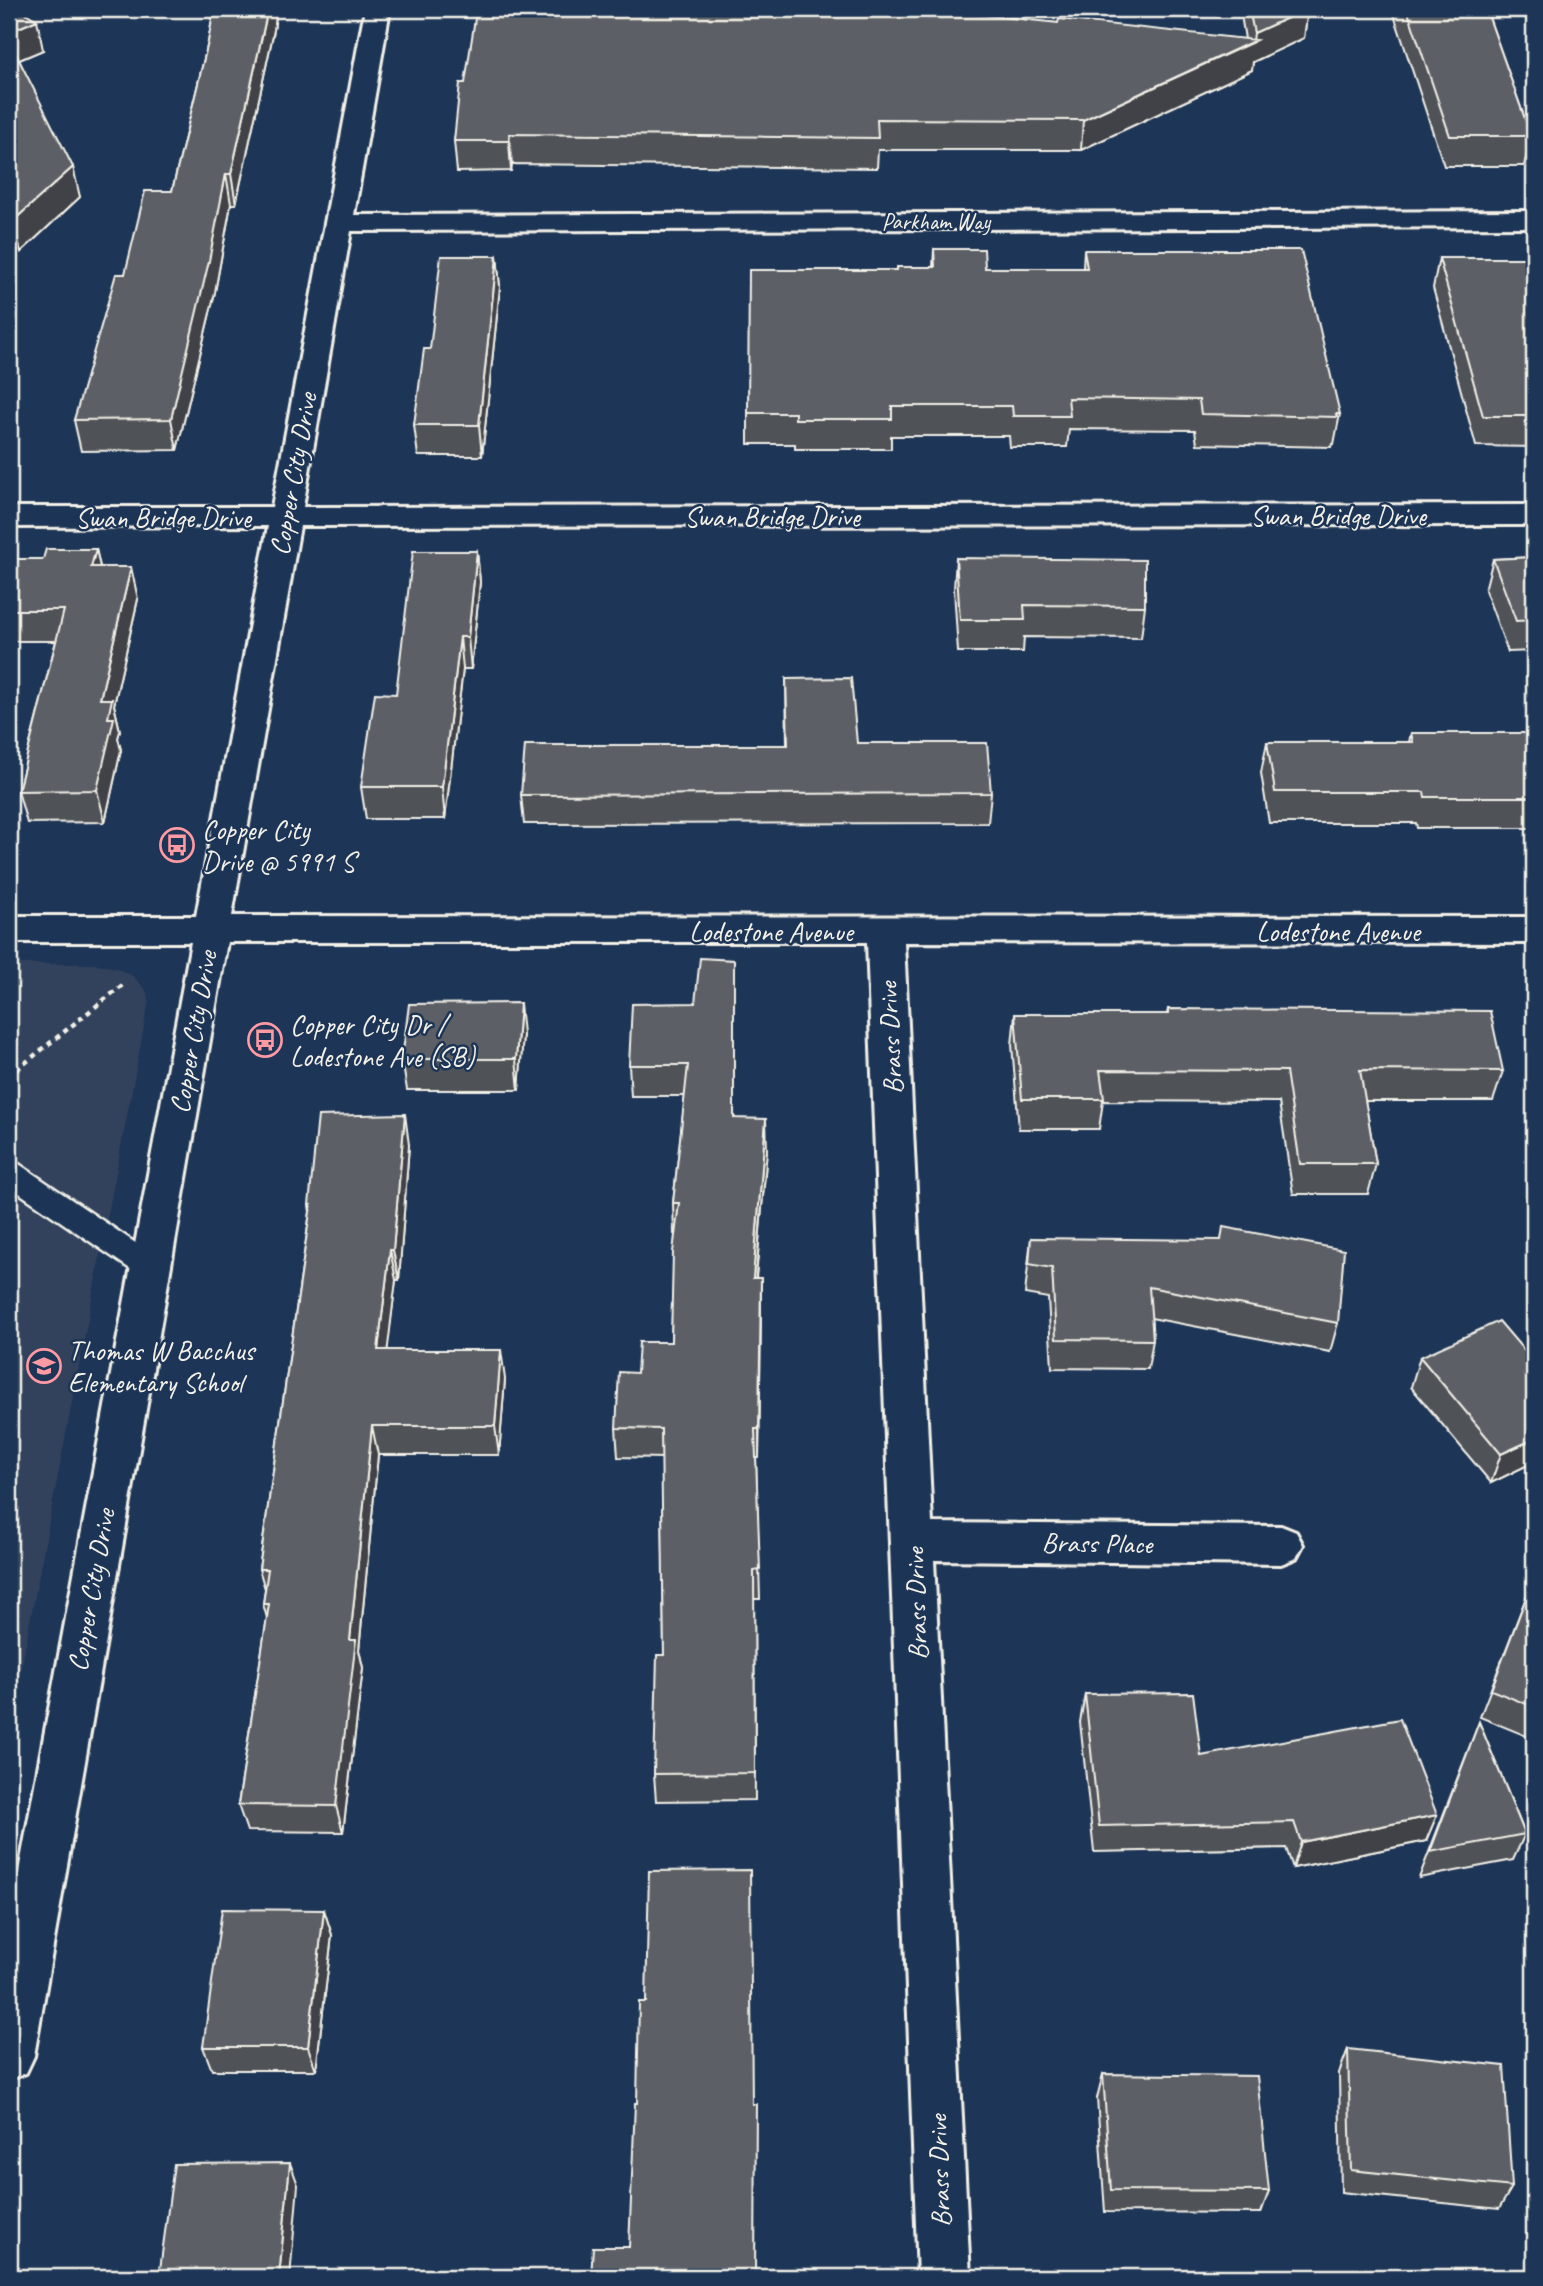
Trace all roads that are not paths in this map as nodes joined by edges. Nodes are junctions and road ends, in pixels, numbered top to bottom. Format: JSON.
{"nodes":[{"id":1,"x":377,"y":9,"type":"edge"},
{"id":2,"x":1534,"y":219,"type":"edge"},
{"id":3,"x":338,"y":223,"type":"junction"},
{"id":4,"x":1534,"y":515,"type":"edge"},
{"id":5,"x":9,"y":517,"type":"edge"},
{"id":6,"x":286,"y":517,"type":"junction"},
{"id":7,"x":212,"y":928,"type":"junction"},
{"id":8,"x":9,"y":929,"type":"edge"},
{"id":9,"x":1534,"y":930,"type":"edge"},
{"id":10,"x":885,"y":931,"type":"junction"},
{"id":11,"x":9,"y":1172,"type":"edge"},
{"id":12,"x":149,"y":1267,"type":"junction"},
{"id":13,"x":913,"y":1541,"type":"junction"},
{"id":14,"x":1282,"y":1545,"type":"dead end"},
{"id":15,"x":9,"y":2056,"type":"edge"},
{"id":16,"x":944,"y":2277,"type":"edge"}],
"edges":[{"from":1,"to":3,"type":"street","name":"Copper City Drive"},
{"from":2,"to":3,"type":"street","name":"Parkham Way"},
{"from":3,"to":6,"type":"street","name":"Copper City Drive"},
{"from":4,"to":6,"type":"street","name":"Swan Bridge Drive"},
{"from":5,"to":6,"type":"street","name":"Swan Bridge Drive"},
{"from":6,"to":7,"type":"street","name":"Copper City Drive"},
{"from":7,"to":8,"type":"street","name":"Lodestone Avenue"},
{"from":7,"to":10,"type":"street","name":"Lodestone Avenue"},
{"from":7,"to":12,"type":"street","name":"Copper City Drive"},
{"from":9,"to":10,"type":"street","name":"Lodestone Avenue"},
{"from":10,"to":13,"type":"street","name":"Brass Drive"},
{"from":11,"to":12,"type":"lane"},
{"from":12,"to":15,"type":"street","name":"Copper City Drive"},
{"from":13,"to":14,"type":"street","name":"Brass Place"},
{"from":13,"to":16,"type":"street","name":"Brass Drive"}]}
